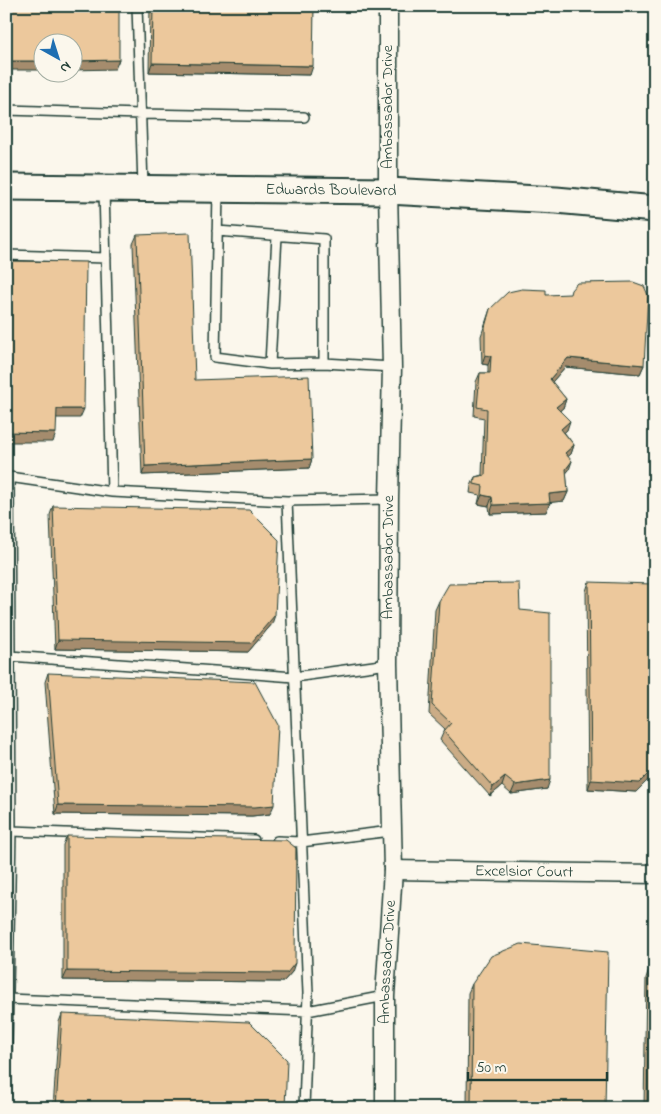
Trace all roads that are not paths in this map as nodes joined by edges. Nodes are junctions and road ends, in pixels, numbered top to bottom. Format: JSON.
{"nodes":[{"id":1,"x":137,"y":6,"type":"edge"},
{"id":2,"x":388,"y":6,"type":"edge"},
{"id":3,"x":6,"y":110,"type":"edge"},
{"id":4,"x":141,"y":114,"type":"junction"},
{"id":5,"x":304,"y":116,"type":"dead end"},
{"id":6,"x":6,"y":187,"type":"edge"},
{"id":7,"x":104,"y":188,"type":"junction"},
{"id":8,"x":143,"y":189,"type":"junction"},
{"id":9,"x":218,"y":190,"type":"junction"},
{"id":10,"x":388,"y":191,"type":"junction"},
{"id":11,"x":655,"y":209,"type":"edge"},
{"id":12,"x":217,"y":231,"type":"junction"},
{"id":13,"x":277,"y":236,"type":"junction"},
{"id":14,"x":6,"y":255,"type":"edge"},
{"id":15,"x":106,"y":258,"type":"junction"},
{"id":16,"x":324,"y":363,"type":"junction"},
{"id":17,"x":270,"y":364,"type":"junction"},
{"id":18,"x":392,"y":367,"type":"junction"},
{"id":19,"x":8,"y":477,"type":"edge"},
{"id":20,"x":112,"y":492,"type":"junction"},
{"id":21,"x":389,"y":499,"type":"junction"},
{"id":22,"x":287,"y":501,"type":"junction"},
{"id":23,"x":8,"y":602,"type":"edge"},
{"id":24,"x":10,"y":656,"type":"junction"},
{"id":25,"x":388,"y":664,"type":"junction"},
{"id":26,"x":294,"y":677,"type":"junction"},
{"id":27,"x":8,"y":689,"type":"edge"},
{"id":28,"x":10,"y":830,"type":"junction"},
{"id":29,"x":391,"y":831,"type":"junction"},
{"id":30,"x":262,"y":840,"type":"edge"},
{"id":31,"x":272,"y":841,"type":"edge"},
{"id":32,"x":301,"y":842,"type":"junction"},
{"id":33,"x":393,"y":870,"type":"junction"},
{"id":34,"x":655,"y":874,"type":"edge"},
{"id":35,"x":385,"y":996,"type":"junction"},
{"id":36,"x":8,"y":999,"type":"junction"},
{"id":37,"x":307,"y":1011,"type":"junction"},
{"id":38,"x":6,"y":1096,"type":"edge"},
{"id":39,"x":304,"y":1108,"type":"edge"},
{"id":40,"x":385,"y":1108,"type":"edge"}],
"edges":[{"from":1,"to":4,"type":"lane"},
{"from":2,"to":10,"type":"street","name":"Ambassador Drive"},
{"from":3,"to":4,"type":"lane"},
{"from":4,"to":5,"type":"lane"},
{"from":4,"to":8,"type":"lane"},
{"from":6,"to":7,"type":"street","name":"Edwards Boulevard"},
{"from":7,"to":8,"type":"street","name":"Edwards Boulevard"},
{"from":7,"to":15,"type":"lane"},
{"from":8,"to":9,"type":"street","name":"Edwards Boulevard"},
{"from":9,"to":10,"type":"street","name":"Edwards Boulevard"},
{"from":9,"to":12,"type":"lane"},
{"from":10,"to":11,"type":"street","name":"Edwards Boulevard"},
{"from":10,"to":18,"type":"street","name":"Ambassador Drive"},
{"from":12,"to":13,"type":"lane"},
{"from":12,"to":17,"type":"lane"},
{"from":13,"to":16,"type":"lane"},
{"from":13,"to":17,"type":"lane"},
{"from":14,"to":15,"type":"lane"},
{"from":15,"to":20,"type":"lane"},
{"from":16,"to":17,"type":"lane"},
{"from":16,"to":18,"type":"lane"},
{"from":18,"to":21,"type":"street","name":"Ambassador Drive"},
{"from":19,"to":20,"type":"lane"},
{"from":19,"to":23,"type":"lane"},
{"from":20,"to":22,"type":"lane"},
{"from":21,"to":22,"type":"lane"},
{"from":21,"to":25,"type":"street","name":"Ambassador Drive"},
{"from":22,"to":26,"type":"lane"},
{"from":23,"to":24,"type":"lane"},
{"from":24,"to":26,"type":"lane"},
{"from":24,"to":27,"type":"lane"},
{"from":25,"to":26,"type":"lane"},
{"from":25,"to":29,"type":"street","name":"Ambassador Drive"},
{"from":26,"to":32,"type":"lane"},
{"from":27,"to":28,"type":"lane"},
{"from":28,"to":30,"type":"lane"},
{"from":28,"to":36,"type":"lane"},
{"from":29,"to":32,"type":"lane"},
{"from":29,"to":33,"type":"street","name":"Ambassador Drive"},
{"from":31,"to":32,"type":"lane"},
{"from":32,"to":37,"type":"lane"},
{"from":33,"to":34,"type":"street","name":"Excelsior Court"},
{"from":33,"to":35,"type":"street","name":"Ambassador Drive"},
{"from":35,"to":37,"type":"lane"},
{"from":35,"to":40,"type":"street","name":"Ambassador Drive"},
{"from":36,"to":37,"type":"lane"},
{"from":36,"to":38,"type":"lane"},
{"from":37,"to":39,"type":"lane"}]}
